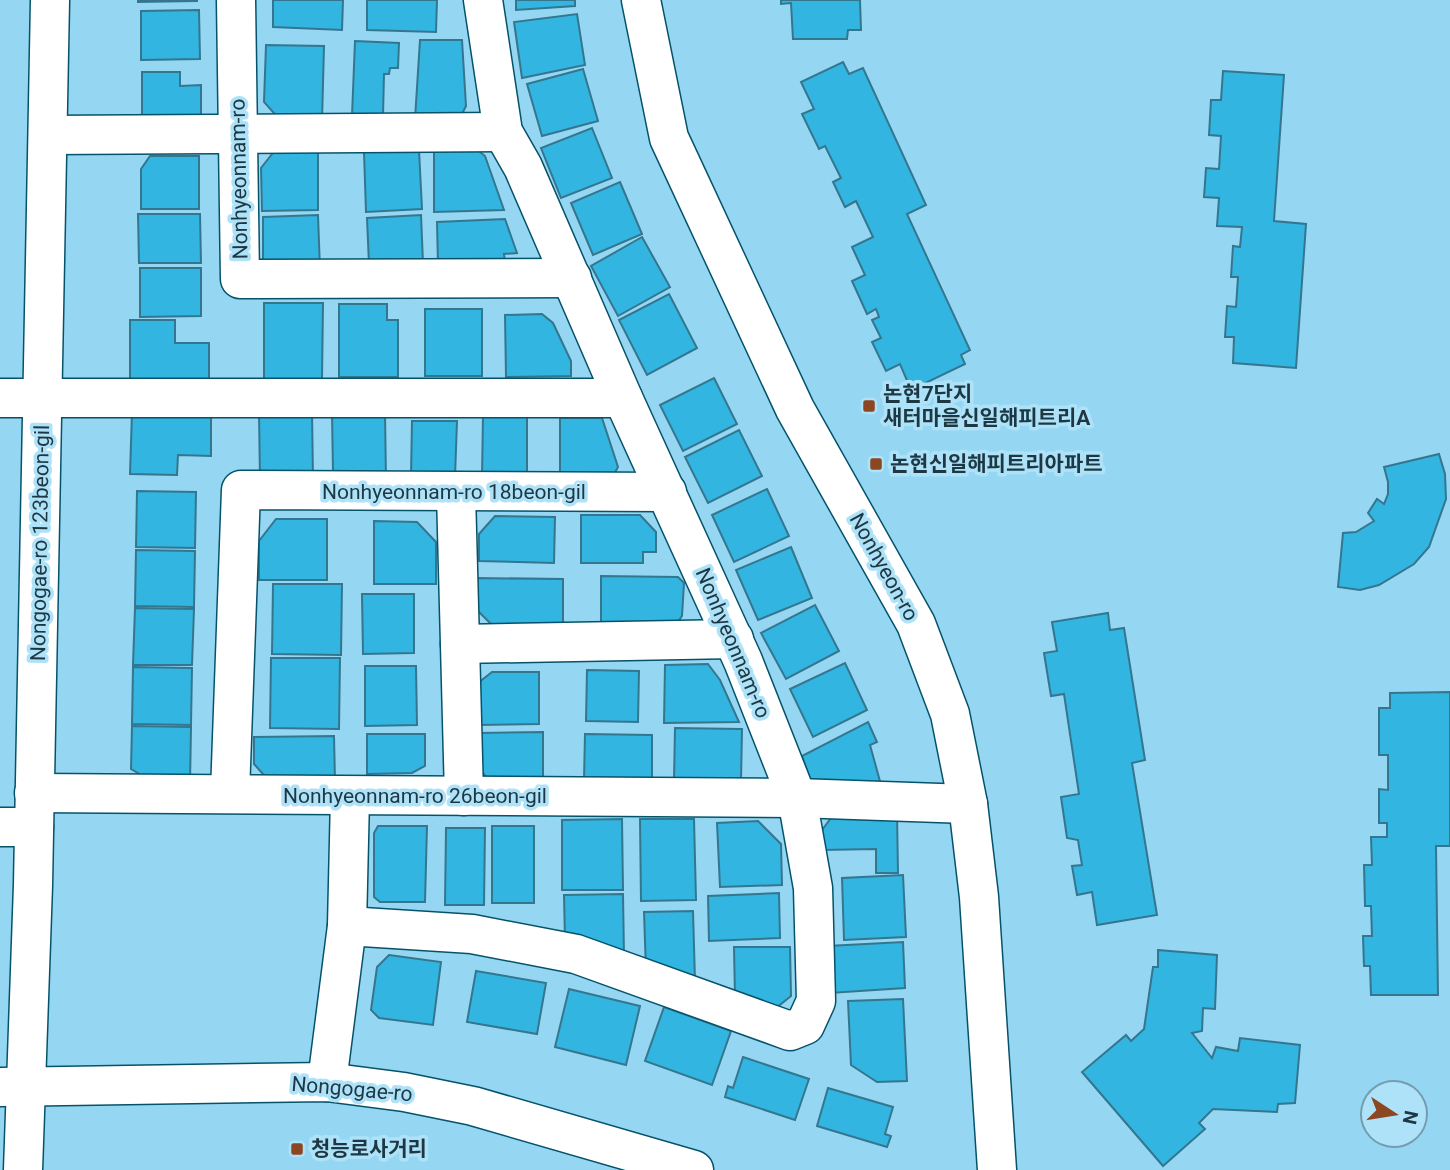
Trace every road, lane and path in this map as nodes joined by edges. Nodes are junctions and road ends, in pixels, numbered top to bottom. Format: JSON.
{"nodes":[{"id":1,"x":50,"y":0,"type":"edge"},
{"id":2,"x":236,"y":0,"type":"edge"},
{"id":3,"x":483,"y":0,"type":"edge"},
{"id":4,"x":641,"y":0,"type":"edge"},
{"id":5,"x":503,"y":132,"type":"junction"},
{"id":6,"x":238,"y":134,"type":"junction"},
{"id":7,"x":48,"y":135,"type":"junction"},
{"id":8,"x":572,"y":278,"type":"junction"},
{"id":9,"x":44,"y":397,"type":"junction"},
{"id":10,"x":0,"y":398,"type":"edge"},
{"id":11,"x":623,"y":398,"type":"junction"},
{"id":12,"x":667,"y":492,"type":"junction"},
{"id":13,"x":456,"y":493,"type":"junction"},
{"id":14,"x":734,"y":639,"type":"junction"},
{"id":15,"x":460,"y":643,"type":"junction"},
{"id":16,"x":230,"y":793,"type":"junction"},
{"id":17,"x":464,"y":796,"type":"junction"},
{"id":18,"x":350,"y":797,"type":"junction"},
{"id":19,"x":797,"y":798,"type":"junction"},
{"id":20,"x":968,"y":804,"type":"junction"},
{"id":21,"x":23,"y":816,"type":"edge"},
{"id":22,"x":347,"y":926,"type":"junction"},
{"id":23,"x":327,"y":1082,"type":"junction"},
{"id":24,"x":13,"y":1087,"type":"edge"},
{"id":25,"x":606,"y":1157,"type":"edge"},
{"id":26,"x":23,"y":1170,"type":"edge"},
{"id":27,"x":694,"y":1170,"type":"edge"},
{"id":28,"x":997,"y":1170,"type":"edge"}],
"edges":[{"from":1,"to":7,"type":"street","name":"Nongogae-ro 123beon-gil"},
{"from":2,"to":6,"type":"street","name":"Nonhyeonnam-ro"},
{"from":3,"to":5,"type":"street","name":"Nonhyeonnam-ro"},
{"from":4,"to":20,"type":"street","name":"Nonhyeon-ro"},
{"from":5,"to":6,"type":"street"},
{"from":5,"to":8,"type":"street","name":"Nonhyeonnam-ro"},
{"from":6,"to":7,"type":"street"},
{"from":6,"to":8,"type":"street","name":"Nonhyeonnam-ro"},
{"from":7,"to":9,"type":"street","name":"Nongogae-ro 123beon-gil"},
{"from":8,"to":11,"type":"street","name":"Nonhyeonnam-ro"},
{"from":9,"to":10,"type":"street"},
{"from":9,"to":11,"type":"street"},
{"from":9,"to":21,"type":"street","name":"Nongogae-ro 123beon-gil"},
{"from":11,"to":12,"type":"street","name":"Nonhyeonnam-ro"},
{"from":12,"to":13,"type":"street","name":"Nonhyeonnam-ro 18beon-gil"},
{"from":12,"to":14,"type":"street","name":"Nonhyeonnam-ro"},
{"from":13,"to":15,"type":"street"},
{"from":13,"to":16,"type":"street","name":"Nonhyeonnam-ro 18beon-gil"},
{"from":14,"to":15,"type":"street"},
{"from":14,"to":19,"type":"street","name":"Nonhyeonnam-ro"},
{"from":15,"to":17,"type":"street"},
{"from":16,"to":18,"type":"street","name":"Nonhyeonnam-ro 26beon-gil"},
{"from":16,"to":21,"type":"street","name":"Nonhyeonnam-ro 26beon-gil"},
{"from":17,"to":18,"type":"street","name":"Nonhyeonnam-ro 26beon-gil"},
{"from":17,"to":19,"type":"street","name":"Nonhyeonnam-ro 26beon-gil"},
{"from":18,"to":22,"type":"street"},
{"from":19,"to":20,"type":"street","name":"Nonhyeonnam-ro 26beon-gil"},
{"from":19,"to":22,"type":"street","name":"Nonhyeonnam-ro"},
{"from":20,"to":28,"type":"street","name":"Nonhyeon-ro"},
{"from":21,"to":24,"type":"street","name":"Nongogae-ro 123beon-gil"},
{"from":22,"to":23,"type":"street"},
{"from":23,"to":24,"type":"street","name":"Nongogae-ro"},
{"from":23,"to":25,"type":"street","name":"Nongogae-ro"},
{"from":24,"to":26,"type":"street","name":"Nongogae-ro 123beon-gil"},
{"from":25,"to":27,"type":"street","name":"Nongogae-ro"}]}
